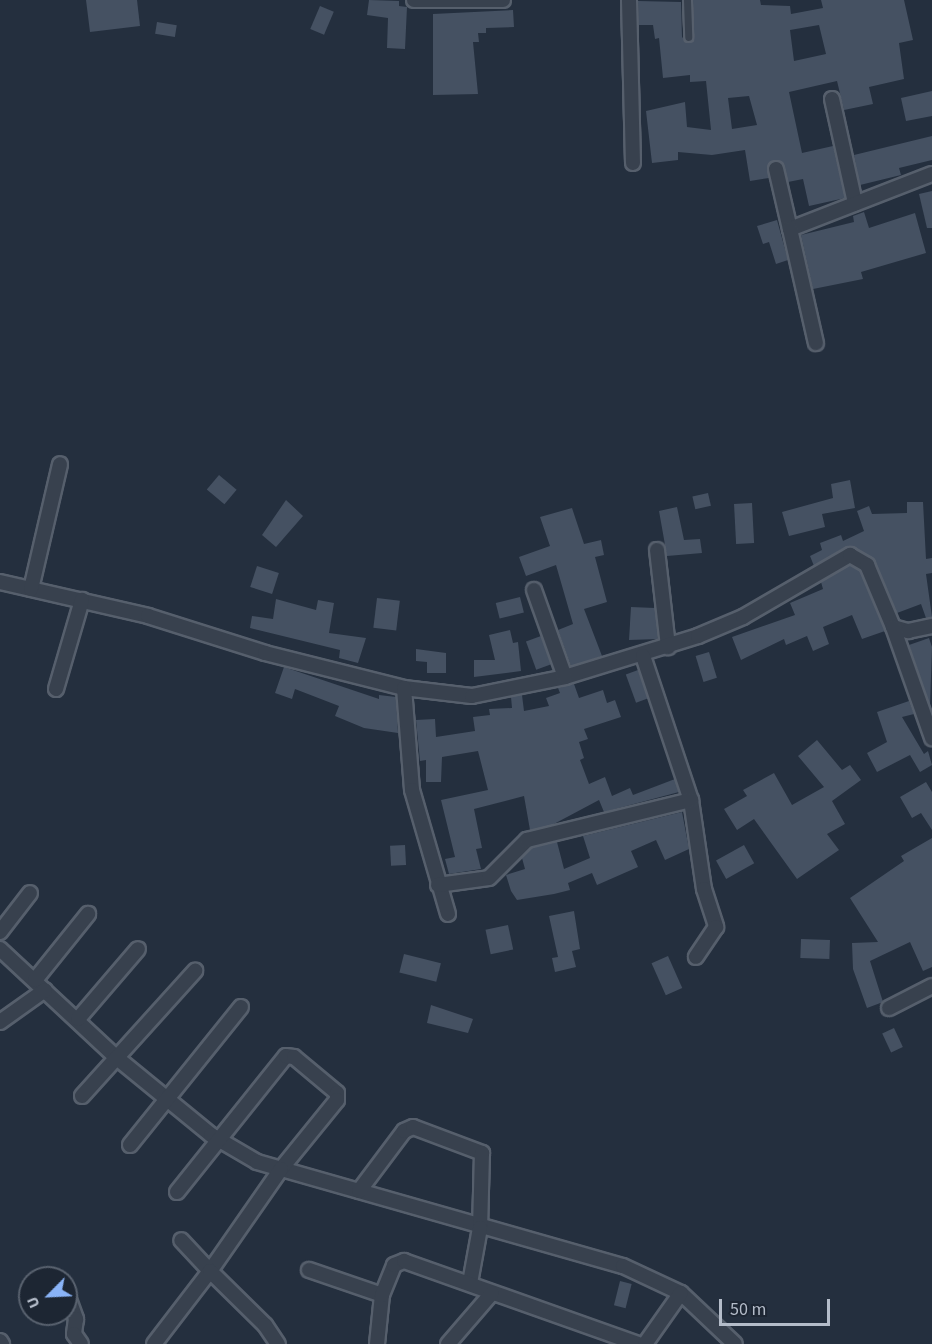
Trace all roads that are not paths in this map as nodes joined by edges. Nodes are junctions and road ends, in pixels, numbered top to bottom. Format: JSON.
{"nodes":[{"id":1,"x":414,"y":0,"type":"edge"},
{"id":2,"x":503,"y":0,"type":"edge"},
{"id":3,"x":629,"y":0,"type":"edge"},
{"id":4,"x":687,"y":0,"type":"edge"},
{"id":5,"x":688,"y":37,"type":"dead end"},
{"id":6,"x":831,"y":99,"type":"dead end"},
{"id":7,"x":633,"y":163,"type":"dead end"},
{"id":8,"x":776,"y":169,"type":"dead end"},
{"id":9,"x":932,"y":174,"type":"edge"},
{"id":10,"x":855,"y":203,"type":"junction"},
{"id":11,"x":790,"y":229,"type":"junction"},
{"id":12,"x":816,"y":343,"type":"dead end"},
{"id":13,"x":60,"y":464,"type":"dead end"},
{"id":14,"x":657,"y":550,"type":"dead end"},
{"id":15,"x":0,"y":582,"type":"edge"},
{"id":16,"x":31,"y":589,"type":"junction"},
{"id":17,"x":534,"y":590,"type":"dead end"},
{"id":18,"x":82,"y":600,"type":"junction"},
{"id":19,"x":932,"y":626,"type":"edge"},
{"id":20,"x":893,"y":627,"type":"junction"},
{"id":21,"x":668,"y":647,"type":"junction"},
{"id":22,"x":644,"y":656,"type":"junction"},
{"id":23,"x":565,"y":677,"type":"junction"},
{"id":24,"x":404,"y":688,"type":"junction"},
{"id":25,"x":56,"y":689,"type":"dead end"},
{"id":26,"x":932,"y":738,"type":"edge"},
{"id":27,"x":691,"y":800,"type":"junction"},
{"id":28,"x":438,"y":885,"type":"junction"},
{"id":29,"x":30,"y":893,"type":"dead end"},
{"id":30,"x":88,"y":914,"type":"dead end"},
{"id":31,"x":448,"y":914,"type":"dead end"},
{"id":32,"x":0,"y":932,"type":"edge"},
{"id":33,"x":0,"y":949,"type":"edge"},
{"id":34,"x":138,"y":949,"type":"dead end"},
{"id":35,"x":696,"y":957,"type":"dead end"},
{"id":36,"x":195,"y":971,"type":"dead end"},
{"id":37,"x":40,"y":985,"type":"junction"},
{"id":38,"x":932,"y":986,"type":"edge"},
{"id":39,"x":241,"y":1007,"type":"dead end"},
{"id":40,"x":889,"y":1008,"type":"dead end"},
{"id":41,"x":78,"y":1019,"type":"junction"},
{"id":42,"x":0,"y":1022,"type":"edge"},
{"id":43,"x":117,"y":1058,"type":"junction"},
{"id":44,"x":82,"y":1096,"type":"dead end"},
{"id":45,"x":168,"y":1100,"type":"junction"},
{"id":46,"x":217,"y":1139,"type":"junction"},
{"id":47,"x":130,"y":1145,"type":"dead end"},
{"id":48,"x":281,"y":1169,"type":"junction"},
{"id":49,"x":359,"y":1191,"type":"junction"},
{"id":50,"x":177,"y":1192,"type":"dead end"},
{"id":51,"x":480,"y":1227,"type":"junction"},
{"id":52,"x":181,"y":1240,"type":"dead end"},
{"id":53,"x":309,"y":1270,"type":"dead end"},
{"id":54,"x":210,"y":1271,"type":"junction"},
{"id":55,"x":470,"y":1283,"type":"junction"},
{"id":56,"x":492,"y":1293,"type":"junction"},
{"id":57,"x":681,"y":1293,"type":"junction"},
{"id":58,"x":382,"y":1295,"type":"junction"},
{"id":59,"x":75,"y":1326,"type":"edge"},
{"id":60,"x":81,"y":1344,"type":"edge"},
{"id":61,"x":154,"y":1344,"type":"edge"},
{"id":62,"x":278,"y":1344,"type":"edge"},
{"id":63,"x":377,"y":1344,"type":"edge"},
{"id":64,"x":448,"y":1344,"type":"edge"},
{"id":65,"x":638,"y":1344,"type":"edge"},
{"id":66,"x":645,"y":1344,"type":"edge"},
{"id":67,"x":735,"y":1344,"type":"edge"}],
"edges":[{"from":1,"to":2,"type":"street"},
{"from":3,"to":7,"type":"street"},
{"from":4,"to":5,"type":"lane"},
{"from":6,"to":10,"type":"street"},
{"from":8,"to":11,"type":"street"},
{"from":9,"to":10,"type":"street"},
{"from":10,"to":11,"type":"street"},
{"from":11,"to":12,"type":"street"},
{"from":13,"to":16,"type":"street"},
{"from":14,"to":21,"type":"street"},
{"from":15,"to":16,"type":"street"},
{"from":16,"to":18,"type":"street"},
{"from":17,"to":23,"type":"street"},
{"from":18,"to":24,"type":"street"},
{"from":18,"to":25,"type":"street"},
{"from":19,"to":20,"type":"street"},
{"from":20,"to":21,"type":"street"},
{"from":20,"to":26,"type":"street"},
{"from":21,"to":22,"type":"street"},
{"from":22,"to":23,"type":"street"},
{"from":22,"to":27,"type":"street"},
{"from":23,"to":24,"type":"street"},
{"from":24,"to":28,"type":"street"},
{"from":27,"to":28,"type":"street"},
{"from":27,"to":35,"type":"street"},
{"from":28,"to":31,"type":"street"},
{"from":29,"to":32,"type":"street"},
{"from":30,"to":37,"type":"street"},
{"from":33,"to":37,"type":"street"},
{"from":34,"to":41,"type":"street"},
{"from":36,"to":43,"type":"street"},
{"from":37,"to":41,"type":"street"},
{"from":37,"to":42,"type":"street"},
{"from":38,"to":40,"type":"street"},
{"from":39,"to":45,"type":"street"},
{"from":41,"to":43,"type":"street"},
{"from":43,"to":44,"type":"street"},
{"from":43,"to":45,"type":"street"},
{"from":45,"to":46,"type":"street"},
{"from":45,"to":47,"type":"street"},
{"from":46,"to":48,"type":"street"},
{"from":46,"to":48,"type":"street"},
{"from":46,"to":50,"type":"street"},
{"from":48,"to":49,"type":"street"},
{"from":48,"to":54,"type":"street"},
{"from":49,"to":51,"type":"street"},
{"from":49,"to":51,"type":"street"},
{"from":51,"to":55,"type":"street"},
{"from":51,"to":57,"type":"street"},
{"from":52,"to":54,"type":"street"},
{"from":53,"to":58,"type":"street"},
{"from":54,"to":61,"type":"street"},
{"from":54,"to":62,"type":"street"},
{"from":55,"to":56,"type":"street"},
{"from":55,"to":58,"type":"street"},
{"from":56,"to":64,"type":"street"},
{"from":56,"to":65,"type":"street"},
{"from":57,"to":66,"type":"street"},
{"from":57,"to":67,"type":"street"},
{"from":58,"to":63,"type":"street"},
{"from":59,"to":60,"type":"street"}]}
